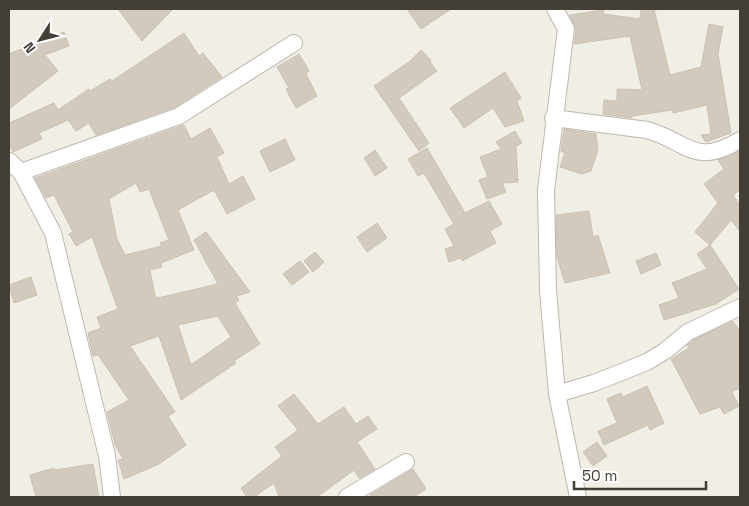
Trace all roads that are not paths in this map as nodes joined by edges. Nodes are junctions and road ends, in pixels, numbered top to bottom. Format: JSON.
{"nodes":[{"id":1,"x":557,"y":13,"type":"edge"},
{"id":2,"x":294,"y":43,"type":"dead end"},
{"id":3,"x":553,"y":118,"type":"junction"},
{"id":4,"x":740,"y":140,"type":"edge"},
{"id":5,"x":9,"y":161,"type":"edge"},
{"id":6,"x":21,"y":172,"type":"junction"},
{"id":7,"x":740,"y":307,"type":"edge"},
{"id":8,"x":557,"y":394,"type":"junction"},
{"id":9,"x":406,"y":462,"type":"dead end"},
{"id":10,"x":112,"y":497,"type":"edge"},
{"id":11,"x":348,"y":497,"type":"edge"},
{"id":12,"x":578,"y":497,"type":"edge"}],
"edges":[{"from":1,"to":3,"type":"street"},
{"from":2,"to":6,"type":"street"},
{"from":3,"to":4,"type":"street"},
{"from":3,"to":8,"type":"street"},
{"from":5,"to":6,"type":"street"},
{"from":6,"to":10,"type":"street"},
{"from":7,"to":8,"type":"street"},
{"from":8,"to":12,"type":"street"},
{"from":9,"to":11,"type":"street"}]}
